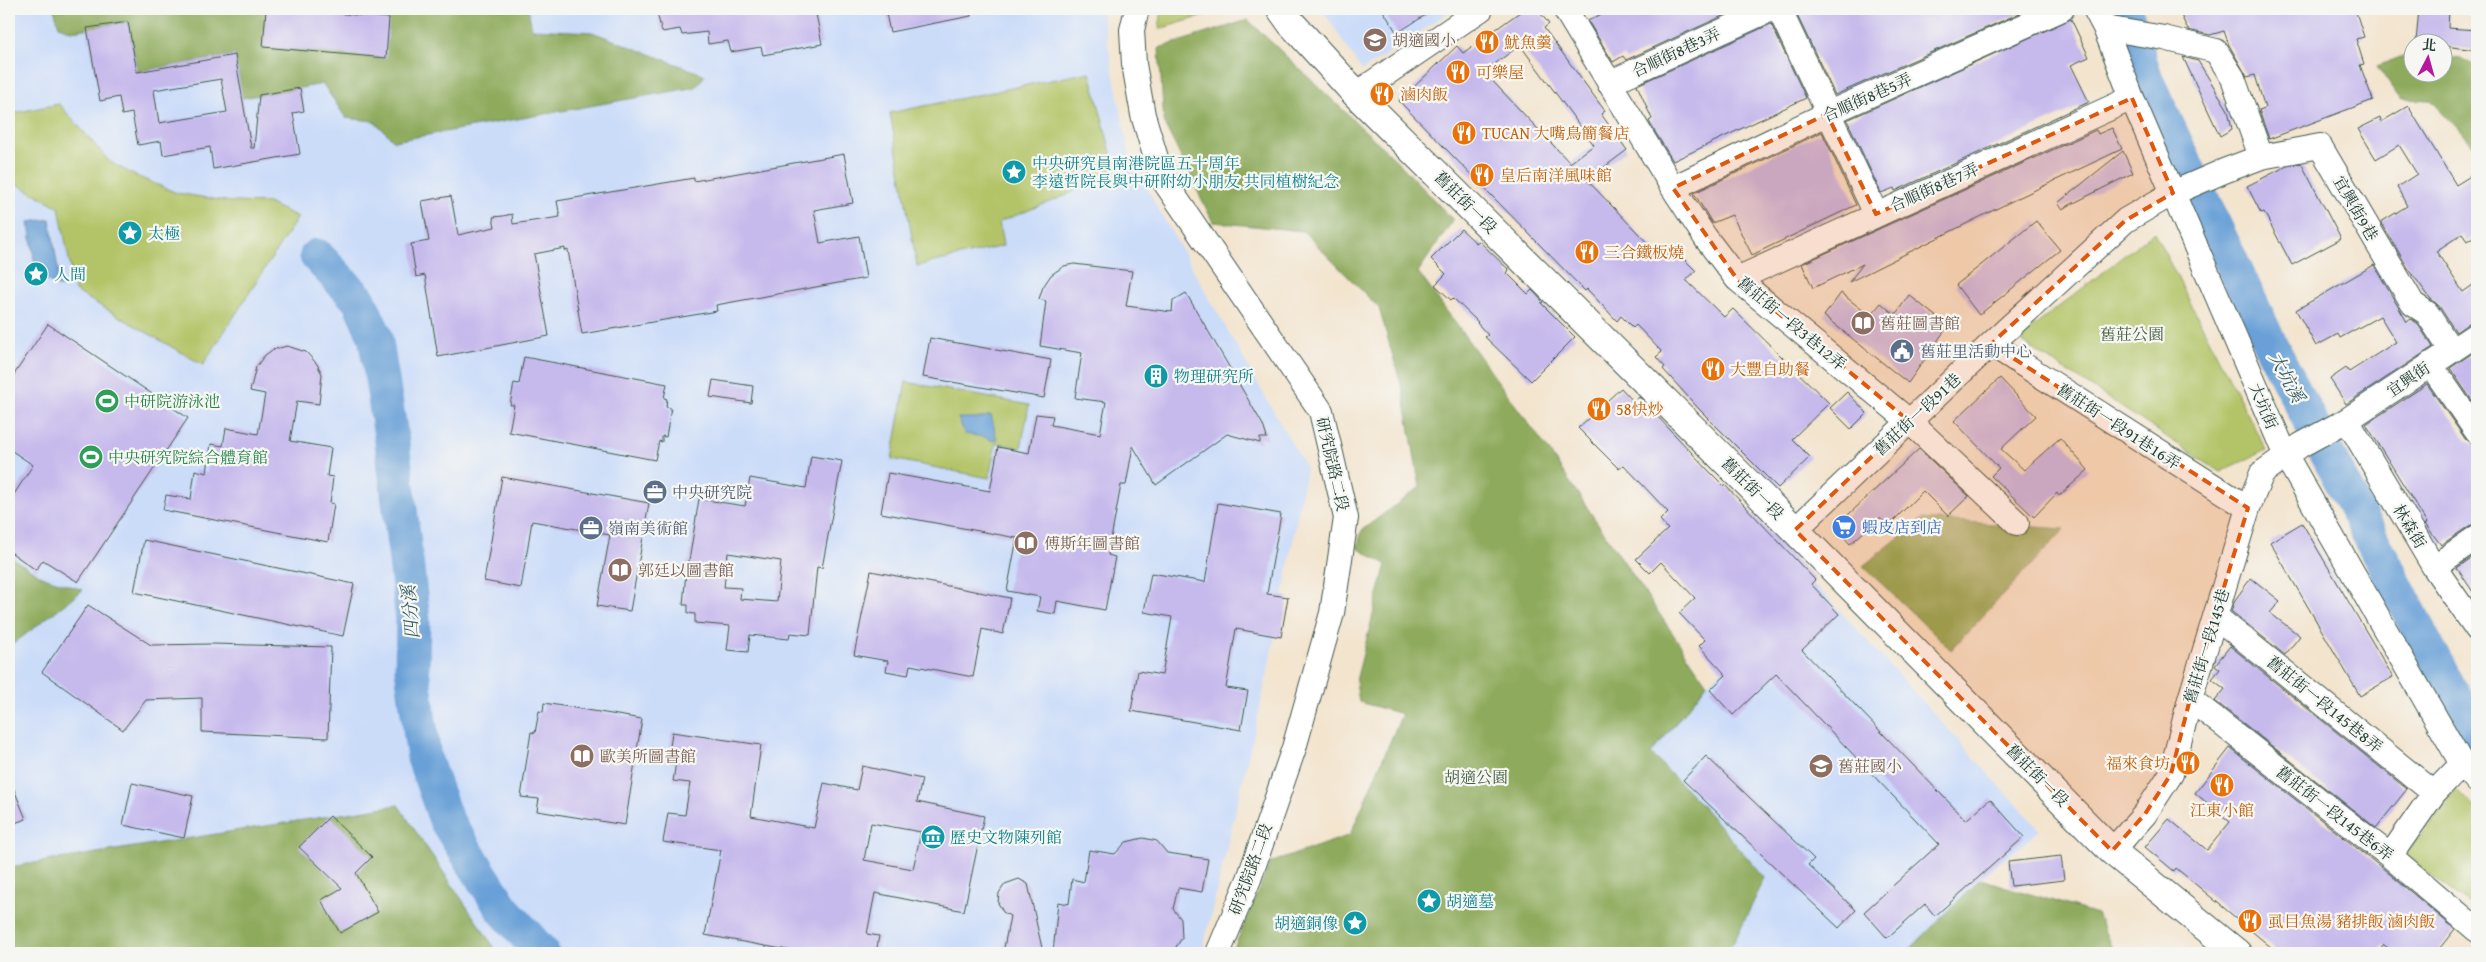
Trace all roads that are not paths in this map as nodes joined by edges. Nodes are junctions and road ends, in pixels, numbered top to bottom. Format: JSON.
{"nodes":[{"id":1,"x":1137,"y":9,"type":"edge"},
{"id":2,"x":1281,"y":9,"type":"edge"},
{"id":3,"x":1481,"y":9,"type":"edge"},
{"id":4,"x":1565,"y":9,"type":"edge"},
{"id":5,"x":1771,"y":9,"type":"edge"},
{"id":6,"x":1779,"y":9,"type":"edge"},
{"id":7,"x":2062,"y":9,"type":"edge"},
{"id":8,"x":2100,"y":19,"type":"edge"},
{"id":9,"x":1609,"y":83,"type":"junction"},
{"id":10,"x":1356,"y":94,"type":"junction"},
{"id":11,"x":2132,"y":98,"type":"junction"},
{"id":12,"x":1828,"y":114,"type":"junction"},
{"id":13,"x":2261,"y":157,"type":"junction"},
{"id":14,"x":1673,"y":188,"type":"junction"},
{"id":15,"x":2177,"y":192,"type":"junction"},
{"id":16,"x":1876,"y":214,"type":"junction"},
{"id":17,"x":1737,"y":278,"type":"junction"},
{"id":18,"x":2477,"y":334,"type":"edge"},
{"id":19,"x":1991,"y":344,"type":"junction"},
{"id":20,"x":2452,"y":350,"type":"junction"},
{"id":21,"x":2430,"y":364,"type":"junction"},
{"id":22,"x":1909,"y":421,"type":"junction"},
{"id":23,"x":2343,"y":422,"type":"junction"},
{"id":24,"x":2477,"y":432,"type":"edge"},
{"id":25,"x":2294,"y":450,"type":"junction"},
{"id":26,"x":2248,"y":508,"type":"junction"},
{"id":27,"x":2017,"y":522,"type":"dead end"},
{"id":28,"x":1795,"y":530,"type":"junction"},
{"id":29,"x":2477,"y":537,"type":"edge"},
{"id":30,"x":2434,"y":567,"type":"junction"},
{"id":31,"x":2216,"y":616,"type":"junction"},
{"id":32,"x":2477,"y":629,"type":"edge"},
{"id":33,"x":2190,"y":699,"type":"junction"},
{"id":34,"x":2470,"y":772,"type":"edge"},
{"id":35,"x":2434,"y":792,"type":"junction"},
{"id":36,"x":2112,"y":851,"type":"junction"},
{"id":37,"x":2390,"y":856,"type":"junction"},
{"id":38,"x":2477,"y":930,"type":"edge"},
{"id":39,"x":1218,"y":953,"type":"edge"},
{"id":40,"x":2237,"y":953,"type":"edge"}],
"edges":[{"from":1,"to":39,"type":"street","name":"研究院路二段"},
{"from":2,"to":10,"type":"main road","name":"舊莊街一段"},
{"from":3,"to":10,"type":"street"},
{"from":4,"to":9,"type":"street","name":"舊莊街一段3巷12弄"},
{"from":5,"to":9,"type":"street","name":"合順街8巷3弄"},
{"from":6,"to":12,"type":"street"},
{"from":7,"to":12,"type":"street","name":"合順街8巷5弄"},
{"from":8,"to":11,"type":"street","name":"大坑街"},
{"from":8,"to":13,"type":"street"},
{"from":9,"to":14,"type":"street","name":"舊莊街一段3巷12弄"},
{"from":10,"to":28,"type":"main road","name":"舊莊街一段"},
{"from":11,"to":15,"type":"street","name":"大坑街"},
{"from":11,"to":16,"type":"street","name":"合順街8巷7弄"},
{"from":12,"to":14,"type":"street","name":"合順街8巷5弄"},
{"from":12,"to":16,"type":"street"},
{"from":13,"to":15,"type":"street","name":"宜興街9巷"},
{"from":13,"to":20,"type":"street","name":"宜興街9巷"},
{"from":14,"to":17,"type":"street","name":"舊莊街一段3巷12弄"},
{"from":15,"to":19,"type":"street","name":"舊莊街一段91巷"},
{"from":15,"to":25,"type":"street","name":"大坑街"},
{"from":16,"to":17,"type":"street","name":"合順街8巷7弄"},
{"from":17,"to":22,"type":"street","name":"舊莊街一段3巷12弄"},
{"from":18,"to":20,"type":"street","name":"宜興街"},
{"from":19,"to":22,"type":"street","name":"舊莊街一段91巷"},
{"from":19,"to":26,"type":"street","name":"舊莊街一段91巷16弄"},
{"from":20,"to":21,"type":"street","name":"宜興街"},
{"from":21,"to":23,"type":"street","name":"宜興街"},
{"from":21,"to":24,"type":"street"},
{"from":22,"to":27,"type":"street","name":"舊莊街一段3巷12弄"},
{"from":22,"to":28,"type":"street","name":"舊莊街一段91巷"},
{"from":23,"to":25,"type":"street","name":"宜興街"},
{"from":23,"to":30,"type":"street","name":"林森街"},
{"from":25,"to":26,"type":"street","name":"舊莊街一段145巷"},
{"from":25,"to":34,"type":"street","name":"大坑街"},
{"from":26,"to":31,"type":"street","name":"舊莊街一段145巷"},
{"from":28,"to":36,"type":"main road","name":"舊莊街一段"},
{"from":29,"to":30,"type":"street"},
{"from":30,"to":32,"type":"street","name":"林森街"},
{"from":31,"to":33,"type":"street","name":"舊莊街一段145巷"},
{"from":31,"to":35,"type":"street","name":"舊莊街一段145巷8弄"},
{"from":33,"to":36,"type":"street","name":"舊莊街一段145巷"},
{"from":33,"to":37,"type":"street","name":"舊莊街一段145巷6弄"},
{"from":34,"to":35,"type":"street"},
{"from":35,"to":37,"type":"street"},
{"from":36,"to":40,"type":"main road","name":"舊莊街一段"},
{"from":37,"to":38,"type":"street","name":"舊莊街一段145巷6弄"}]}
